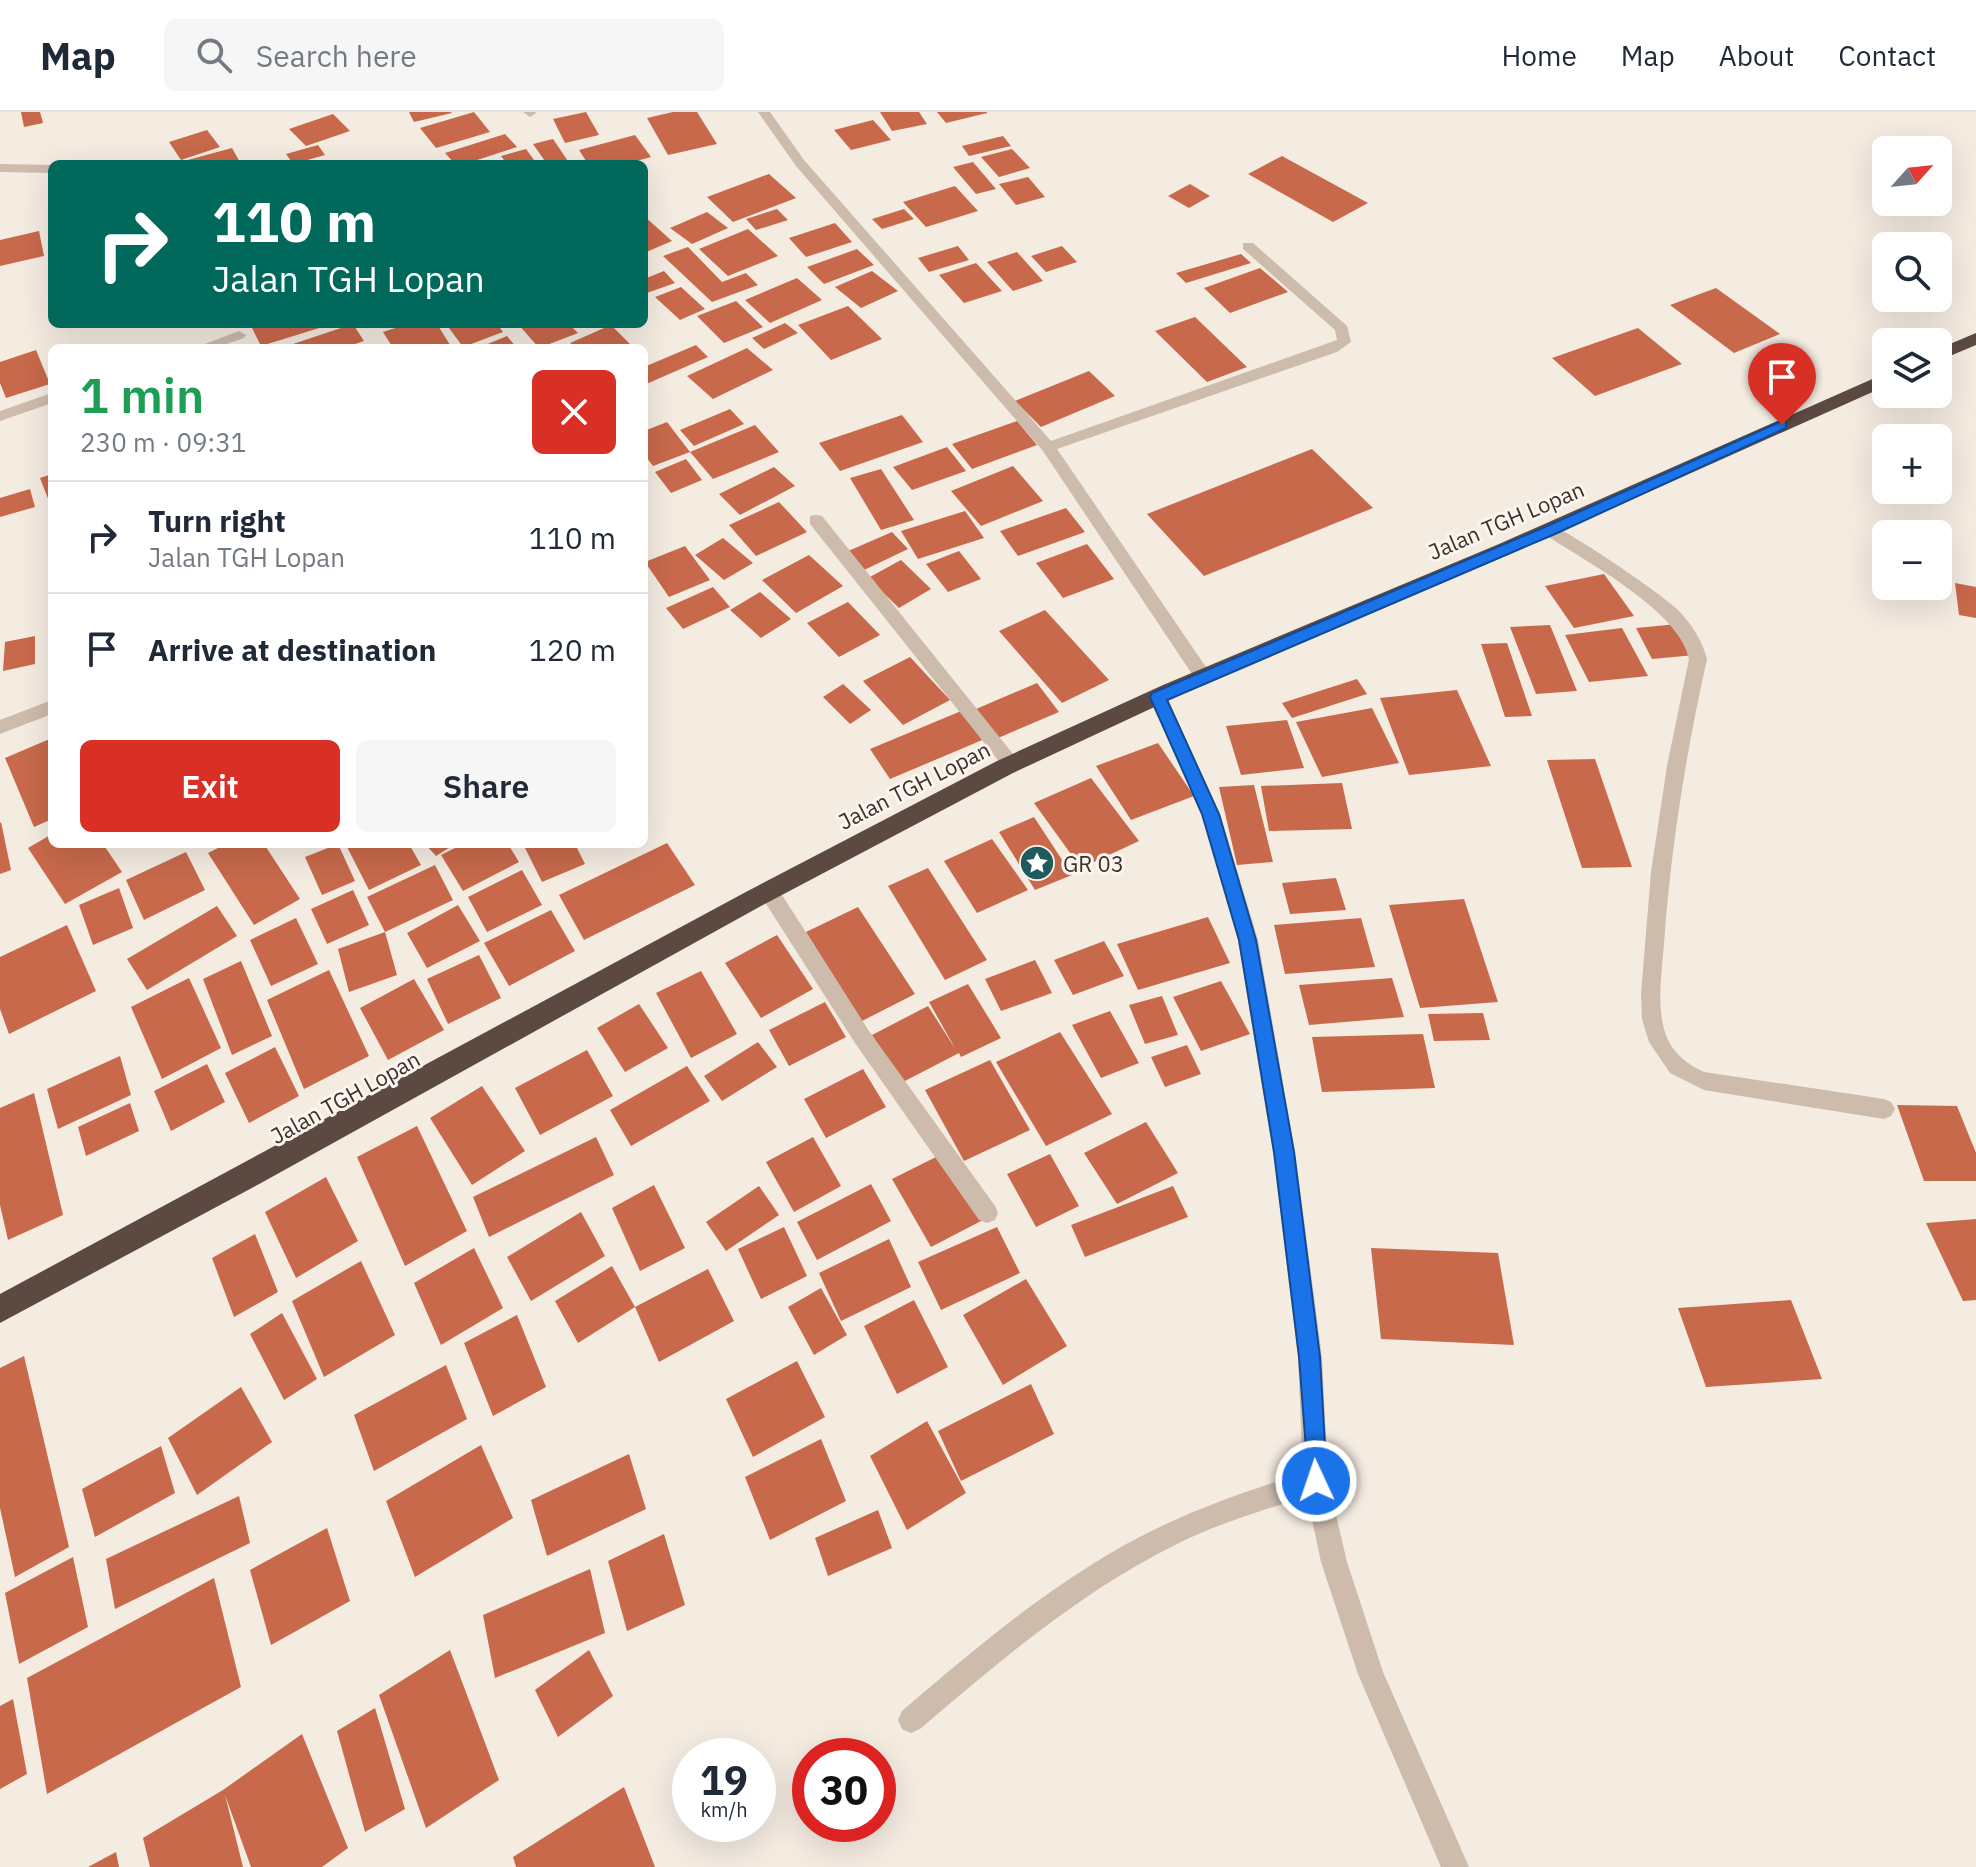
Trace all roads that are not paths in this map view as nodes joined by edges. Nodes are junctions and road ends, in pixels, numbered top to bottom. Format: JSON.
{"nodes":[{"id":1,"x":764,"y":112,"type":"edge"},
{"id":2,"x":0,"y":168,"type":"edge"},
{"id":3,"x":48,"y":169,"type":"edge"},
{"id":4,"x":1248,"y":246,"type":"dead end"},
{"id":5,"x":239,"y":334,"type":"edge"},
{"id":6,"x":1976,"y":338,"type":"edge"},
{"id":7,"x":212,"y":344,"type":"edge"},
{"id":8,"x":1952,"y":349,"type":"edge"},
{"id":9,"x":1872,"y":385,"type":"edge"},
{"id":10,"x":48,"y":399,"type":"edge"},
{"id":11,"x":0,"y":416,"type":"edge"},
{"id":12,"x":1048,"y":447,"type":"junction"},
{"id":13,"x":816,"y":520,"type":"dead end"},
{"id":14,"x":1550,"y":530,"type":"junction"},
{"id":15,"x":1204,"y":678,"type":"junction"},
{"id":16,"x":1158,"y":697,"type":"junction"},
{"id":17,"x":48,"y":709,"type":"edge"},
{"id":18,"x":0,"y":727,"type":"edge"},
{"id":19,"x":1011,"y":764,"type":"junction"},
{"id":20,"x":768,"y":890,"type":"junction"},
{"id":21,"x":1884,"y":1109,"type":"dead end"},
{"id":22,"x":987,"y":1213,"type":"dead end"},
{"id":23,"x":0,"y":1309,"type":"edge"},
{"id":24,"x":1316,"y":1481,"type":"junction"},
{"id":25,"x":911,"y":1720,"type":"dead end"},
{"id":26,"x":1455,"y":1867,"type":"edge"}],
"edges":[{"from":1,"to":12,"type":"street"},
{"from":2,"to":3,"type":"street"},
{"from":4,"to":12,"type":"street"},
{"from":5,"to":7,"type":"street"},
{"from":6,"to":8,"type":"highway"},
{"from":9,"to":14,"type":"highway","name":"Jalan TGH Lopan"},
{"from":10,"to":11,"type":"street"},
{"from":12,"to":15,"type":"street"},
{"from":13,"to":19,"type":"street"},
{"from":14,"to":15,"type":"highway","name":"Jalan TGH Lopan"},
{"from":14,"to":21,"type":"street"},
{"from":15,"to":16,"type":"highway","name":"Jalan TGH Lopan"},
{"from":16,"to":19,"type":"highway","name":"Jalan TGH Lopan"},
{"from":16,"to":24,"type":"street"},
{"from":17,"to":18,"type":"street"},
{"from":19,"to":20,"type":"highway","name":"Jalan TGH Lopan"},
{"from":20,"to":22,"type":"street"},
{"from":20,"to":23,"type":"highway","name":"Jalan TGH Lopan"},
{"from":24,"to":25,"type":"street"},
{"from":24,"to":26,"type":"street"}]}
